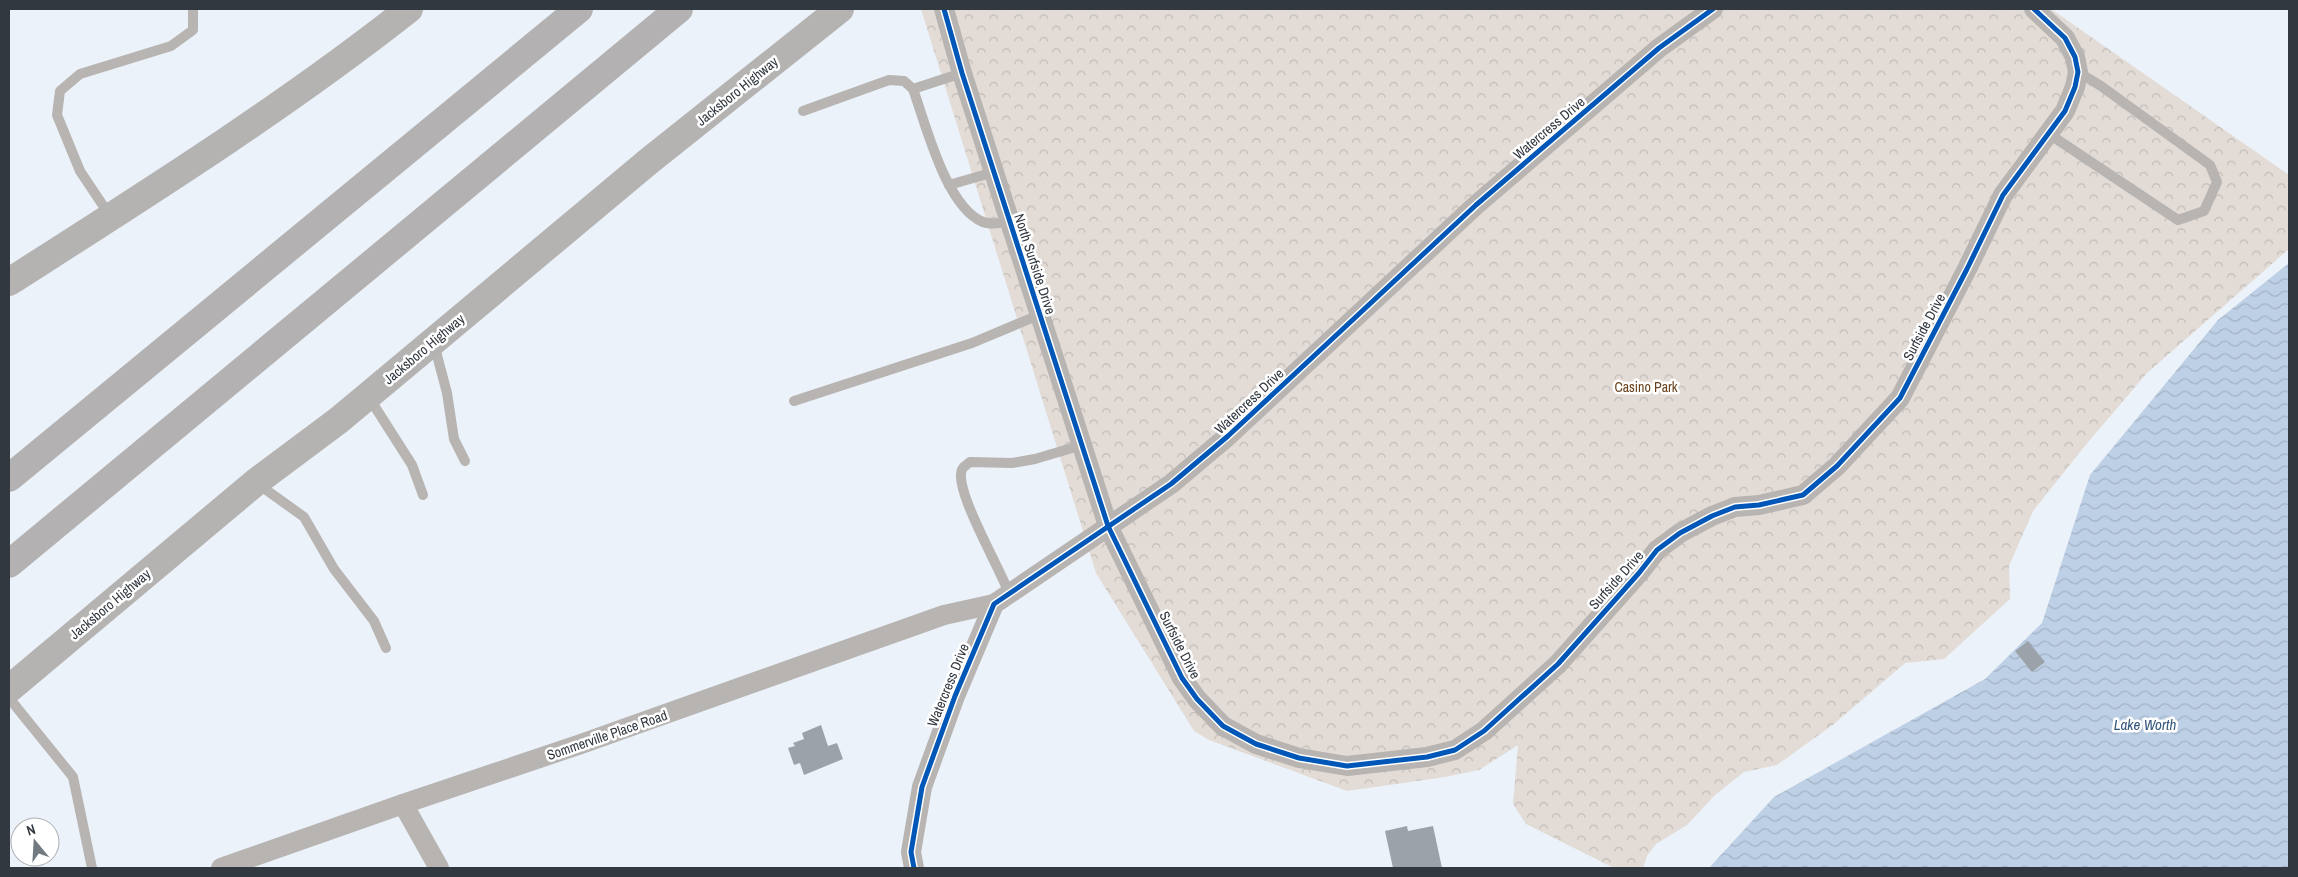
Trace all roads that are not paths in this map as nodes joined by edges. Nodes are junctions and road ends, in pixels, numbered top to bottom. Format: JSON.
{"nodes":[{"id":1,"x":193,"y":9,"type":"edge"},
{"id":2,"x":408,"y":9,"type":"edge"},
{"id":3,"x":580,"y":9,"type":"edge"},
{"id":4,"x":679,"y":9,"type":"edge"},
{"id":5,"x":840,"y":9,"type":"edge"},
{"id":6,"x":944,"y":9,"type":"edge"},
{"id":7,"x":1713,"y":9,"type":"edge"},
{"id":8,"x":2034,"y":9,"type":"edge"},
{"id":9,"x":2078,"y":72,"type":"junction"},
{"id":10,"x":962,"y":73,"type":"junction"},
{"id":11,"x":913,"y":89,"type":"junction"},
{"id":12,"x":803,"y":111,"type":"dead end"},
{"id":13,"x":2049,"y":134,"type":"junction"},
{"id":14,"x":994,"y":172,"type":"junction"},
{"id":15,"x":949,"y":185,"type":"junction"},
{"id":16,"x":110,"y":217,"type":"junction"},
{"id":17,"x":1010,"y":222,"type":"junction"},
{"id":18,"x":9,"y":282,"type":"edge"},
{"id":19,"x":1039,"y":315,"type":"junction"},
{"id":20,"x":434,"y":342,"type":"junction"},
{"id":21,"x":368,"y":395,"type":"junction"},
{"id":22,"x":794,"y":401,"type":"dead end"},
{"id":23,"x":1082,"y":445,"type":"junction"},
{"id":24,"x":465,"y":461,"type":"dead end"},
{"id":25,"x":9,"y":478,"type":"edge"},
{"id":26,"x":256,"y":482,"type":"junction"},
{"id":27,"x":423,"y":494,"type":"dead end"},
{"id":28,"x":1108,"y":526,"type":"junction"},
{"id":29,"x":9,"y":564,"type":"edge"},
{"id":30,"x":1002,"y":598,"type":"junction"},
{"id":31,"x":386,"y":648,"type":"dead end"},
{"id":32,"x":9,"y":689,"type":"edge"},
{"id":33,"x":9,"y":698,"type":"edge"},
{"id":34,"x":403,"y":804,"type":"junction"},
{"id":35,"x":92,"y":868,"type":"edge"},
{"id":36,"x":221,"y":868,"type":"edge"},
{"id":37,"x":439,"y":868,"type":"edge"},
{"id":38,"x":914,"y":868,"type":"edge"}],
"edges":[{"from":1,"to":16,"type":"lane"},
{"from":2,"to":16,"type":"main road"},
{"from":3,"to":25,"type":"highway"},
{"from":4,"to":29,"type":"highway"},
{"from":5,"to":20,"type":"main road","name":"Jacksboro Highway"},
{"from":6,"to":10,"type":"street","name":"North Surfside Drive"},
{"from":7,"to":28,"type":"street","name":"Watercress Drive"},
{"from":8,"to":9,"type":"street"},
{"from":9,"to":13,"type":"street","name":"Surfside Drive"},
{"from":9,"to":13,"type":"lane"},
{"from":10,"to":11,"type":"lane"},
{"from":10,"to":14,"type":"street","name":"North Surfside Drive"},
{"from":11,"to":12,"type":"lane"},
{"from":11,"to":15,"type":"lane"},
{"from":13,"to":28,"type":"street","name":"Surfside Drive"},
{"from":14,"to":15,"type":"lane"},
{"from":14,"to":17,"type":"street","name":"North Surfside Drive"},
{"from":15,"to":17,"type":"lane"},
{"from":16,"to":18,"type":"main road"},
{"from":17,"to":19,"type":"street","name":"North Surfside Drive"},
{"from":19,"to":22,"type":"lane"},
{"from":19,"to":23,"type":"street","name":"North Surfside Drive"},
{"from":20,"to":21,"type":"main road","name":"Jacksboro Highway"},
{"from":20,"to":24,"type":"lane"},
{"from":21,"to":26,"type":"main road","name":"Jacksboro Highway"},
{"from":21,"to":27,"type":"lane"},
{"from":23,"to":28,"type":"street","name":"North Surfside Drive"},
{"from":23,"to":30,"type":"lane"},
{"from":26,"to":31,"type":"lane"},
{"from":26,"to":32,"type":"main road","name":"Jacksboro Highway"},
{"from":28,"to":30,"type":"street","name":"Watercress Drive"},
{"from":30,"to":34,"type":"street","name":"Sommerville Place Road"},
{"from":30,"to":38,"type":"street","name":"Watercress Drive"},
{"from":33,"to":35,"type":"lane"},
{"from":34,"to":36,"type":"street","name":"Sommerville Place Road"},
{"from":34,"to":37,"type":"street"}]}
